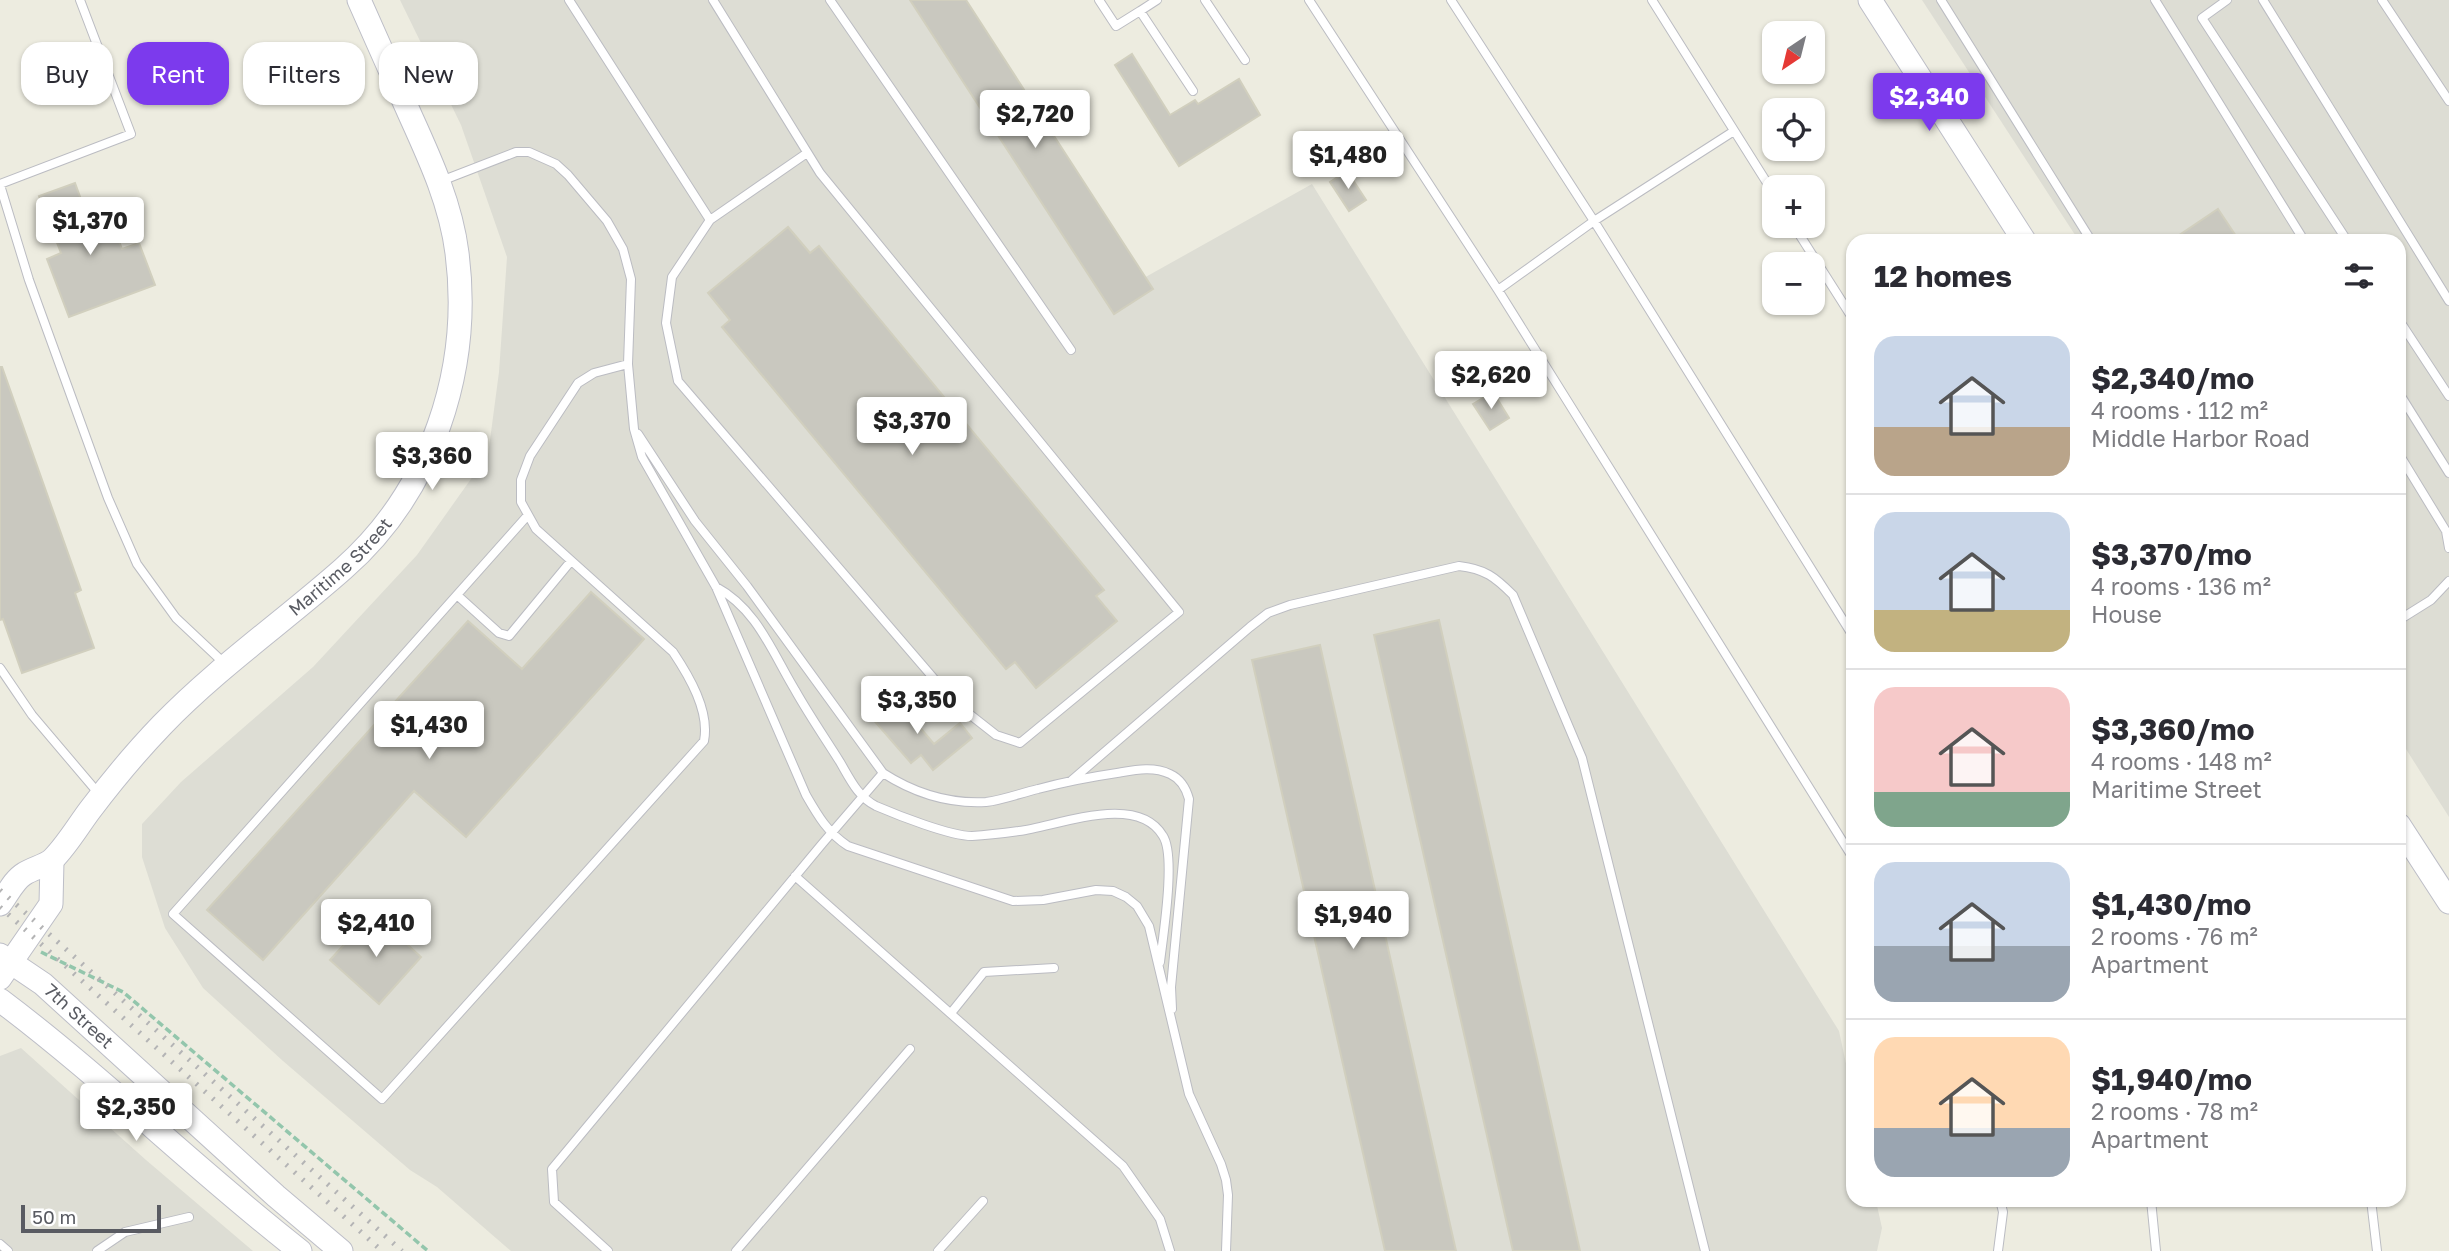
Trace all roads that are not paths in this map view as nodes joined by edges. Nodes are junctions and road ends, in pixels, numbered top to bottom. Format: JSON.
{"nodes":[{"id":1,"x":80,"y":0,"type":"edge"},
{"id":2,"x":359,"y":0,"type":"edge"},
{"id":3,"x":569,"y":0,"type":"edge"},
{"id":4,"x":713,"y":0,"type":"edge"},
{"id":5,"x":830,"y":0,"type":"edge"},
{"id":6,"x":1099,"y":0,"type":"edge"},
{"id":7,"x":1157,"y":0,"type":"edge"},
{"id":8,"x":1205,"y":0,"type":"edge"},
{"id":9,"x":1309,"y":0,"type":"edge"},
{"id":10,"x":1451,"y":0,"type":"edge"},
{"id":11,"x":1651,"y":0,"type":"edge"},
{"id":12,"x":1870,"y":0,"type":"edge"},
{"id":13,"x":1941,"y":0,"type":"edge"},
{"id":14,"x":2155,"y":0,"type":"edge"},
{"id":15,"x":2227,"y":0,"type":"edge"},
{"id":16,"x":2263,"y":0,"type":"edge"},
{"id":17,"x":2382,"y":0,"type":"edge"},
{"id":18,"x":1140,"y":11,"type":"junction"},
{"id":19,"x":1245,"y":60,"type":"dead end"},
{"id":20,"x":1194,"y":91,"type":"dead end"},
{"id":21,"x":2449,"y":101,"type":"edge"},
{"id":22,"x":1734,"y":131,"type":"junction"},
{"id":23,"x":807,"y":153,"type":"junction"},
{"id":24,"x":1762,"y":175,"type":"edge"},
{"id":25,"x":439,"y":182,"type":"junction"},
{"id":26,"x":0,"y":185,"type":"edge"},
{"id":27,"x":710,"y":220,"type":"junction"},
{"id":28,"x":1594,"y":221,"type":"junction"},
{"id":29,"x":2020,"y":234,"type":"edge"},
{"id":30,"x":2087,"y":234,"type":"edge"},
{"id":31,"x":2300,"y":234,"type":"edge"},
{"id":32,"x":2343,"y":234,"type":"edge"},
{"id":33,"x":1802,"y":238,"type":"edge"},
{"id":34,"x":1498,"y":290,"type":"junction"},
{"id":35,"x":2449,"y":300,"type":"edge"},
{"id":36,"x":1846,"y":308,"type":"edge"},
{"id":37,"x":2406,"y":331,"type":"edge"},
{"id":38,"x":1071,"y":351,"type":"dead end"},
{"id":39,"x":628,"y":364,"type":"junction"},
{"id":40,"x":2449,"y":396,"type":"edge"},
{"id":41,"x":2406,"y":404,"type":"edge"},
{"id":42,"x":634,"y":429,"type":"junction"},
{"id":43,"x":2406,"y":465,"type":"edge"},
{"id":44,"x":2449,"y":473,"type":"edge"},
{"id":45,"x":528,"y":515,"type":"junction"},
{"id":46,"x":2449,"y":548,"type":"edge"},
{"id":47,"x":571,"y":561,"type":"junction"},
{"id":48,"x":2448,"y":581,"type":"edge"},
{"id":49,"x":716,"y":587,"type":"junction"},
{"id":50,"x":457,"y":595,"type":"junction"},
{"id":51,"x":2406,"y":616,"type":"edge"},
{"id":52,"x":1846,"y":625,"type":"edge"},
{"id":53,"x":227,"y":666,"type":"junction"},
{"id":54,"x":0,"y":668,"type":"edge"},
{"id":55,"x":884,"y":774,"type":"junction"},
{"id":56,"x":1072,"y":780,"type":"junction"},
{"id":57,"x":100,"y":797,"type":"junction"},
{"id":58,"x":862,"y":798,"type":"junction"},
{"id":59,"x":831,"y":834,"type":"junction"},
{"id":60,"x":2406,"y":836,"type":"edge"},
{"id":61,"x":1846,"y":847,"type":"edge"},
{"id":62,"x":52,"y":861,"type":"junction"},
{"id":63,"x":795,"y":876,"type":"junction"},
{"id":64,"x":2449,"y":902,"type":"edge"},
{"id":65,"x":0,"y":904,"type":"edge"},
{"id":66,"x":4,"y":965,"type":"edge"},
{"id":67,"x":1054,"y":968,"type":"dead end"},
{"id":68,"x":1160,"y":968,"type":"junction"},
{"id":69,"x":0,"y":1000,"type":"edge"},
{"id":70,"x":951,"y":1013,"type":"junction"},
{"id":71,"x":1174,"y":1038,"type":"junction"},
{"id":72,"x":910,"y":1049,"type":"dead end"},
{"id":73,"x":983,"y":1201,"type":"dead end"},
{"id":74,"x":2002,"y":1207,"type":"edge"},
{"id":75,"x":2152,"y":1207,"type":"edge"},
{"id":76,"x":2372,"y":1207,"type":"edge"},
{"id":77,"x":189,"y":1217,"type":"dead end"},
{"id":78,"x":0,"y":1244,"type":"edge"},
{"id":79,"x":8,"y":1251,"type":"edge"},
{"id":80,"x":97,"y":1251,"type":"edge"},
{"id":81,"x":300,"y":1251,"type":"edge"},
{"id":82,"x":341,"y":1251,"type":"edge"},
{"id":83,"x":608,"y":1251,"type":"edge"},
{"id":84,"x":736,"y":1251,"type":"edge"},
{"id":85,"x":939,"y":1251,"type":"edge"},
{"id":86,"x":1170,"y":1251,"type":"edge"},
{"id":87,"x":1226,"y":1251,"type":"edge"},
{"id":88,"x":1705,"y":1251,"type":"edge"},
{"id":89,"x":1998,"y":1251,"type":"edge"},
{"id":90,"x":2156,"y":1251,"type":"edge"},
{"id":91,"x":2377,"y":1251,"type":"edge"}],
"edges":[{"from":1,"to":26,"type":"lane"},
{"from":2,"to":25,"type":"street","name":"Maritime Street"},
{"from":3,"to":27,"type":"lane"},
{"from":4,"to":23,"type":"lane"},
{"from":5,"to":38,"type":"lane"},
{"from":6,"to":18,"type":"lane"},
{"from":7,"to":18,"type":"lane"},
{"from":8,"to":19,"type":"lane"},
{"from":9,"to":34,"type":"lane"},
{"from":10,"to":28,"type":"lane"},
{"from":11,"to":22,"type":"lane"},
{"from":12,"to":29,"type":"street"},
{"from":13,"to":30,"type":"lane"},
{"from":14,"to":31,"type":"lane"},
{"from":15,"to":32,"type":"lane"},
{"from":16,"to":35,"type":"lane"},
{"from":17,"to":21,"type":"lane"},
{"from":18,"to":20,"type":"lane"},
{"from":22,"to":24,"type":"lane"},
{"from":22,"to":28,"type":"lane"},
{"from":23,"to":27,"type":"lane"},
{"from":23,"to":27,"type":"lane"},
{"from":25,"to":39,"type":"lane"},
{"from":25,"to":53,"type":"street","name":"Maritime Street"},
{"from":26,"to":53,"type":"lane"},
{"from":28,"to":34,"type":"lane"},
{"from":28,"to":52,"type":"lane"},
{"from":33,"to":36,"type":"lane"},
{"from":34,"to":61,"type":"lane"},
{"from":37,"to":40,"type":"lane"},
{"from":39,"to":42,"type":"lane"},
{"from":39,"to":45,"type":"lane"},
{"from":41,"to":44,"type":"lane"},
{"from":42,"to":49,"type":"lane"},
{"from":42,"to":55,"type":"lane"},
{"from":43,"to":46,"type":"lane"},
{"from":45,"to":47,"type":"lane"},
{"from":45,"to":50,"type":"lane"},
{"from":47,"to":50,"type":"lane"},
{"from":47,"to":50,"type":"lane"},
{"from":48,"to":51,"type":"lane"},
{"from":49,"to":58,"type":"lane"},
{"from":49,"to":59,"type":"lane"},
{"from":53,"to":57,"type":"street","name":"Maritime Street"},
{"from":54,"to":57,"type":"lane"},
{"from":55,"to":56,"type":"lane"},
{"from":55,"to":58,"type":"lane"},
{"from":56,"to":71,"type":"lane"},
{"from":56,"to":88,"type":"lane"},
{"from":57,"to":62,"type":"street","name":"Maritime Street"},
{"from":58,"to":59,"type":"lane"},
{"from":58,"to":68,"type":"lane"},
{"from":59,"to":63,"type":"lane"},
{"from":59,"to":68,"type":"lane"},
{"from":60,"to":64,"type":"street"},
{"from":62,"to":65,"type":"street","name":"Maritime Street"},
{"from":62,"to":66,"type":"street"},
{"from":63,"to":70,"type":"lane"},
{"from":63,"to":83,"type":"lane"},
{"from":66,"to":82,"type":"street","name":"7th Street"},
{"from":67,"to":70,"type":"lane"},
{"from":68,"to":71,"type":"lane"},
{"from":69,"to":81,"type":"street","name":"7th Street"},
{"from":70,"to":86,"type":"lane"},
{"from":71,"to":87,"type":"lane"},
{"from":72,"to":84,"type":"lane"},
{"from":73,"to":85,"type":"lane"},
{"from":74,"to":89,"type":"lane"},
{"from":75,"to":90,"type":"lane"},
{"from":76,"to":91,"type":"lane"},
{"from":77,"to":80,"type":"lane"},
{"from":78,"to":79,"type":"lane"}]}
